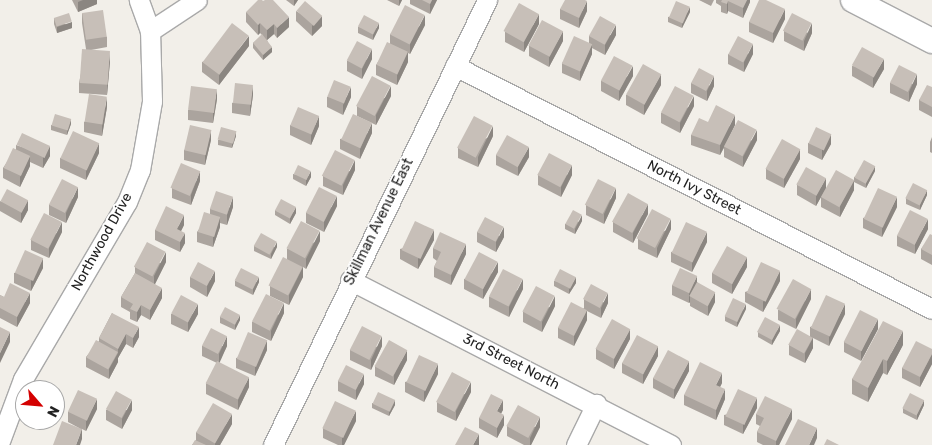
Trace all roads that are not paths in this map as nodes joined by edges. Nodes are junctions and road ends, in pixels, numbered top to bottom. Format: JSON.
{"nodes":[{"id":1,"x":139,"y":0,"type":"edge"},
{"id":2,"x":197,"y":0,"type":"edge"},
{"id":3,"x":487,"y":0,"type":"edge"},
{"id":4,"x":853,"y":0,"type":"edge"},
{"id":5,"x":150,"y":32,"type":"junction"},
{"id":6,"x":932,"y":41,"type":"edge"},
{"id":7,"x":455,"y":66,"type":"junction"},
{"id":8,"x":350,"y":280,"type":"junction"},
{"id":9,"x":932,"y":309,"type":"edge"},
{"id":10,"x":596,"y":404,"type":"junction"},
{"id":11,"x":0,"y":441,"type":"edge"},
{"id":12,"x":273,"y":445,"type":"edge"},
{"id":13,"x":576,"y":445,"type":"edge"},
{"id":14,"x":671,"y":445,"type":"edge"}],
"edges":[{"from":1,"to":5,"type":"street","name":"Northwood Drive"},
{"from":2,"to":5,"type":"street"},
{"from":3,"to":7,"type":"street","name":"Skillman Avenue East"},
{"from":4,"to":6,"type":"street"},
{"from":5,"to":11,"type":"street","name":"Northwood Drive"},
{"from":7,"to":8,"type":"street","name":"Skillman Avenue East"},
{"from":7,"to":9,"type":"street","name":"North Ivy Street"},
{"from":8,"to":10,"type":"street","name":"3rd Street North"},
{"from":8,"to":12,"type":"street","name":"Skillman Avenue East"},
{"from":10,"to":13,"type":"street"},
{"from":10,"to":14,"type":"street","name":"3rd Street North"}]}
